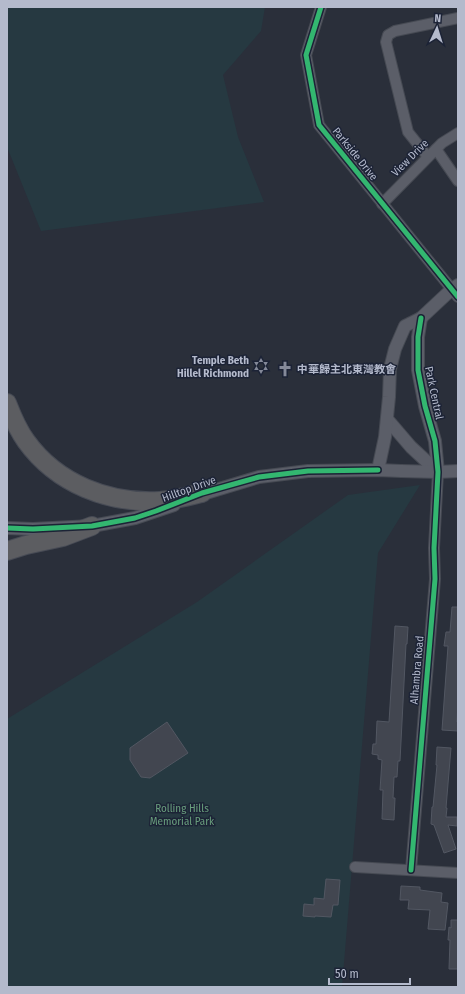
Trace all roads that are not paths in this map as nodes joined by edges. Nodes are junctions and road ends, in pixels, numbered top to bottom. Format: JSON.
{"nodes":[{"id":1,"x":321,"y":7,"type":"edge"},
{"id":2,"x":458,"y":18,"type":"edge"},
{"id":3,"x":458,"y":133,"type":"edge"},
{"id":4,"x":436,"y":149,"type":"junction"},
{"id":5,"x":428,"y":157,"type":"junction"},
{"id":6,"x":458,"y":182,"type":"edge"},
{"id":7,"x":382,"y":204,"type":"junction"},
{"id":8,"x":456,"y":291,"type":"edge"},
{"id":9,"x":421,"y":318,"type":"junction"},
{"id":10,"x":7,"y":403,"type":"edge"},
{"id":11,"x":387,"y":420,"type":"junction"},
{"id":12,"x":378,"y":470,"type":"junction"},
{"id":13,"x":458,"y":471,"type":"edge"},
{"id":14,"x":438,"y":472,"type":"junction"},
{"id":15,"x":202,"y":493,"type":"junction"},
{"id":16,"x":92,"y":526,"type":"junction"},
{"id":17,"x":7,"y":528,"type":"edge"},
{"id":18,"x":7,"y":551,"type":"edge"},
{"id":19,"x":355,"y":867,"type":"dead end"},
{"id":20,"x":411,"y":870,"type":"junction"},
{"id":21,"x":458,"y":873,"type":"edge"}],
"edges":[{"from":1,"to":7,"type":"street","name":"Parkside Drive"},
{"from":2,"to":5,"type":"street"},
{"from":3,"to":4,"type":"street","name":"View Drive"},
{"from":4,"to":5,"type":"street","name":"View Drive"},
{"from":4,"to":6,"type":"street"},
{"from":5,"to":7,"type":"street","name":"View Drive"},
{"from":7,"to":8,"type":"street","name":"Parkside Drive"},
{"from":8,"to":9,"type":"street"},
{"from":9,"to":11,"type":"street"},
{"from":9,"to":14,"type":"street","name":"Park Central"},
{"from":10,"to":15,"type":"highway"},
{"from":11,"to":12,"type":"street"},
{"from":11,"to":14,"type":"street"},
{"from":12,"to":14,"type":"street","name":"Hilltop Drive"},
{"from":12,"to":15,"type":"street","name":"Hilltop Drive"},
{"from":13,"to":14,"type":"street","name":"Hilltop Drive"},
{"from":14,"to":20,"type":"street","name":"Alhambra Road"},
{"from":15,"to":16,"type":"street","name":"Hilltop Drive"},
{"from":16,"to":17,"type":"street","name":"Hilltop Drive"},
{"from":16,"to":18,"type":"highway"},
{"from":19,"to":20,"type":"street"},
{"from":20,"to":21,"type":"street"}]}
